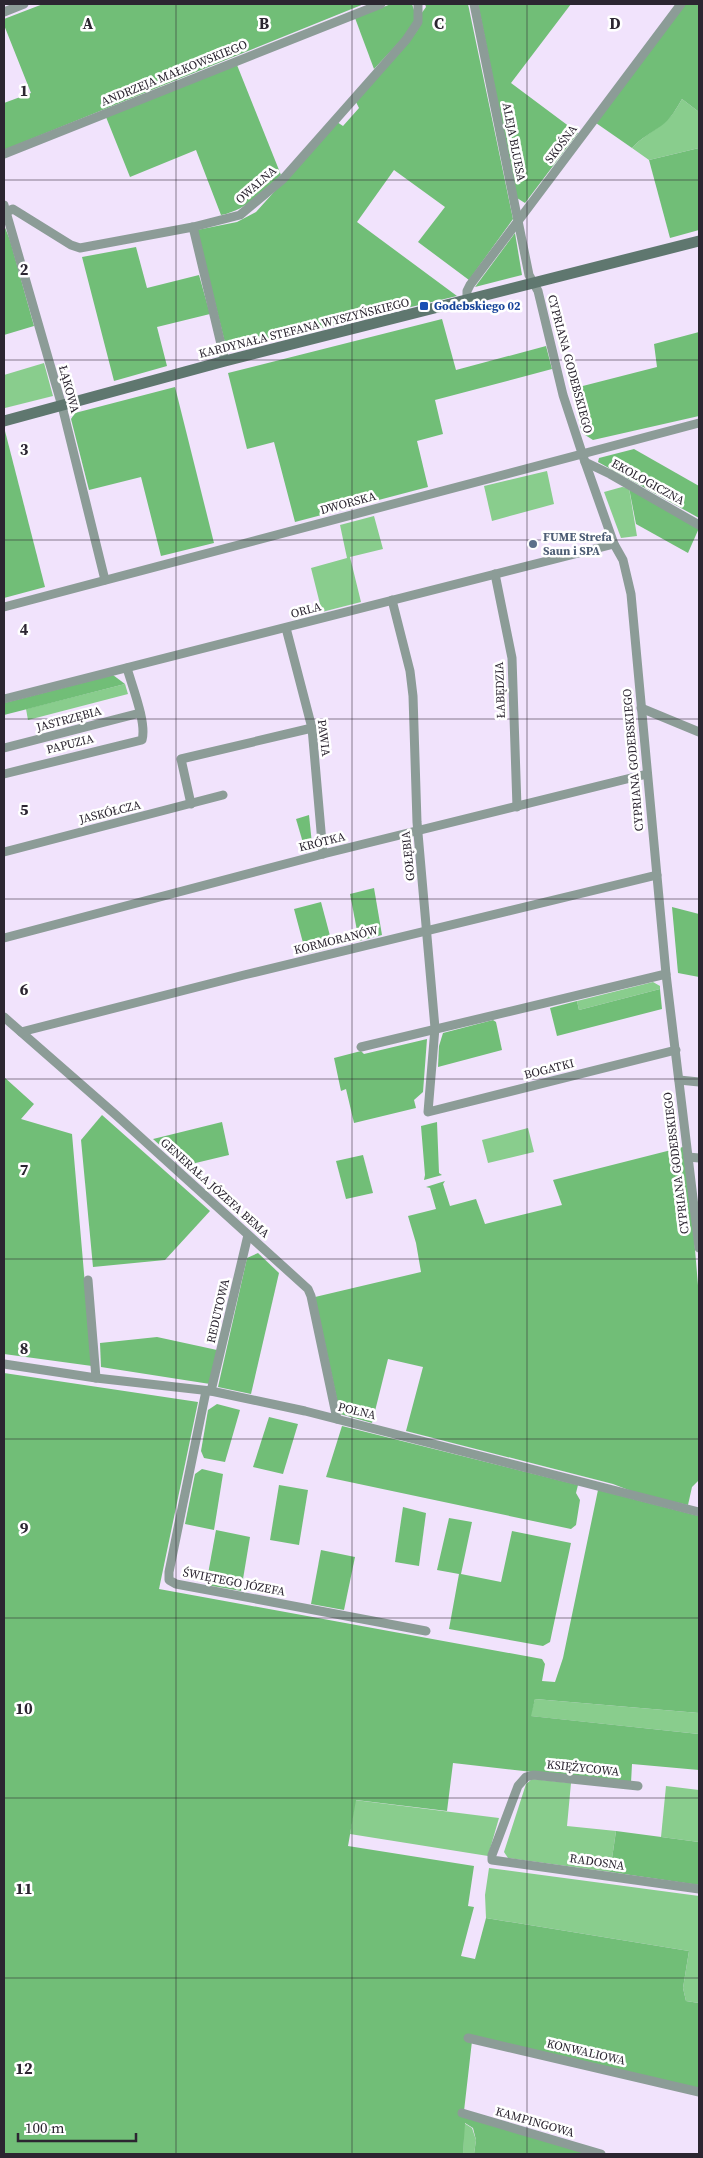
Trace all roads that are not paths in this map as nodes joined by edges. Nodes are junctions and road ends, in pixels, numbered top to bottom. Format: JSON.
{"nodes":[{"id":1,"x":24,"y":4,"type":"edge"},
{"id":2,"x":381,"y":4,"type":"edge"},
{"id":3,"x":418,"y":4,"type":"edge"},
{"id":4,"x":474,"y":4,"type":"edge"},
{"id":5,"x":681,"y":4,"type":"edge"},
{"id":6,"x":4,"y":12,"type":"edge"},
{"id":7,"x":4,"y":154,"type":"edge"},
{"id":8,"x":5,"y":208,"type":"edge"},
{"id":9,"x":517,"y":222,"type":"junction"},
{"id":10,"x":193,"y":227,"type":"junction"},
{"id":11,"x":699,"y":241,"type":"edge"},
{"id":12,"x":534,"y":284,"type":"junction"},
{"id":13,"x":467,"y":301,"type":"junction"},
{"id":14,"x":225,"y":361,"type":"junction"},
{"id":15,"x":62,"y":406,"type":"junction"},
{"id":16,"x":4,"y":421,"type":"edge"},
{"id":17,"x":699,"y":423,"type":"edge"},
{"id":18,"x":583,"y":458,"type":"junction"},
{"id":19,"x":699,"y":525,"type":"edge"},
{"id":20,"x":614,"y":544,"type":"junction"},
{"id":21,"x":495,"y":574,"type":"junction"},
{"id":22,"x":105,"y":580,"type":"junction"},
{"id":23,"x":392,"y":600,"type":"junction"},
{"id":24,"x":4,"y":607,"type":"edge"},
{"id":25,"x":286,"y":628,"type":"junction"},
{"id":26,"x":127,"y":668,"type":"junction"},
{"id":27,"x":4,"y":699,"type":"edge"},
{"id":28,"x":641,"y":708,"type":"junction"},
{"id":29,"x":140,"y":713,"type":"junction"},
{"id":30,"x":312,"y":728,"type":"junction"},
{"id":31,"x":699,"y":732,"type":"edge"},
{"id":32,"x":4,"y":748,"type":"edge"},
{"id":33,"x":4,"y":774,"type":"edge"},
{"id":34,"x":647,"y":774,"type":"junction"},
{"id":35,"x":223,"y":795,"type":"dead end"},
{"id":36,"x":191,"y":804,"type":"junction"},
{"id":37,"x":517,"y":807,"type":"junction"},
{"id":38,"x":419,"y":831,"type":"junction"},
{"id":39,"x":4,"y":852,"type":"edge"},
{"id":40,"x":323,"y":854,"type":"junction"},
{"id":41,"x":657,"y":876,"type":"junction"},
{"id":42,"x":428,"y":931,"type":"junction"},
{"id":43,"x":4,"y":938,"type":"edge"},
{"id":44,"x":666,"y":974,"type":"junction"},
{"id":45,"x":5,"y":1021,"type":"edge"},
{"id":46,"x":435,"y":1028,"type":"junction"},
{"id":47,"x":21,"y":1032,"type":"junction"},
{"id":48,"x":361,"y":1047,"type":"dead end"},
{"id":49,"x":676,"y":1050,"type":"junction"},
{"id":50,"x":679,"y":1080,"type":"junction"},
{"id":51,"x":699,"y":1082,"type":"edge"},
{"id":52,"x":428,"y":1112,"type":"joint"},
{"id":53,"x":688,"y":1157,"type":"junction"},
{"id":54,"x":699,"y":1158,"type":"edge"},
{"id":55,"x":248,"y":1235,"type":"junction"},
{"id":56,"x":699,"y":1248,"type":"edge"},
{"id":57,"x":88,"y":1280,"type":"dead end"},
{"id":58,"x":4,"y":1364,"type":"edge"},
{"id":59,"x":96,"y":1378,"type":"junction"},
{"id":60,"x":209,"y":1391,"type":"junction"},
{"id":61,"x":337,"y":1419,"type":"junction"},
{"id":62,"x":699,"y":1512,"type":"edge"},
{"id":63,"x":426,"y":1631,"type":"dead end"},
{"id":64,"x":638,"y":1786,"type":"dead end"},
{"id":65,"x":492,"y":1860,"type":"joint"},
{"id":66,"x":699,"y":1889,"type":"edge"},
{"id":67,"x":468,"y":2038,"type":"dead end"},
{"id":68,"x":699,"y":2092,"type":"edge"},
{"id":69,"x":462,"y":2113,"type":"dead end"},
{"id":70,"x":601,"y":2154,"type":"edge"}],
"edges":[{"from":1,"to":6,"type":"street"},
{"from":2,"to":7,"type":"street","name":"ANDRZEJA MAŁKOWSKIEGO"},
{"from":3,"to":10,"type":"street","name":"OWALNA"},
{"from":4,"to":9,"type":"street","name":"ALEJA BLUESA"},
{"from":5,"to":9,"type":"street","name":"SKOŚNA"},
{"from":8,"to":10,"type":"street","name":"OWALNA"},
{"from":8,"to":15,"type":"street","name":"ŁĄKOWA"},
{"from":9,"to":12,"type":"street","name":"ALEJA BLUESA"},
{"from":9,"to":13,"type":"street","name":"SKOŚNA"},
{"from":10,"to":14,"type":"street"},
{"from":11,"to":12,"type":"main road","name":"KARDYNAŁA STEFANA WYSZYŃSKIEGO"},
{"from":12,"to":13,"type":"main road","name":"KARDYNAŁA STEFANA WYSZYŃSKIEGO"},
{"from":12,"to":18,"type":"street","name":"CYPRIANA GODEBSKIEGO"},
{"from":13,"to":14,"type":"main road","name":"KARDYNAŁA STEFANA WYSZYŃSKIEGO"},
{"from":14,"to":15,"type":"main road","name":"KARDYNAŁA STEFANA WYSZYŃSKIEGO"},
{"from":15,"to":16,"type":"main road","name":"KARDYNAŁA STEFANA WYSZYŃSKIEGO"},
{"from":15,"to":22,"type":"street","name":"ŁĄKOWA"},
{"from":17,"to":18,"type":"street","name":"DWORSKA"},
{"from":18,"to":19,"type":"street","name":"EKOLOGICZNA"},
{"from":18,"to":20,"type":"street","name":"CYPRIANA GODEBSKIEGO"},
{"from":18,"to":22,"type":"street","name":"DWORSKA"},
{"from":20,"to":21,"type":"street","name":"ORLA"},
{"from":20,"to":28,"type":"street","name":"CYPRIANA GODEBSKIEGO"},
{"from":21,"to":23,"type":"street","name":"ORLA"},
{"from":21,"to":37,"type":"street","name":"ŁABĘDZIA"},
{"from":22,"to":24,"type":"street","name":"DWORSKA"},
{"from":23,"to":25,"type":"street","name":"ORLA"},
{"from":23,"to":38,"type":"street","name":"GOŁĘBIA"},
{"from":25,"to":26,"type":"street","name":"ORLA"},
{"from":25,"to":30,"type":"street","name":"PAWIA"},
{"from":26,"to":27,"type":"street","name":"ORLA"},
{"from":26,"to":29,"type":"street"},
{"from":28,"to":31,"type":"street"},
{"from":28,"to":34,"type":"street","name":"CYPRIANA GODEBSKIEGO"},
{"from":29,"to":32,"type":"street","name":"JASTRZĘBIA"},
{"from":29,"to":33,"type":"street","name":"PAPUZIA"},
{"from":30,"to":36,"type":"street"},
{"from":30,"to":40,"type":"street","name":"PAWIA"},
{"from":34,"to":37,"type":"street","name":"KRÓTKA"},
{"from":34,"to":41,"type":"street","name":"CYPRIANA GODEBSKIEGO"},
{"from":35,"to":36,"type":"street","name":"JASKÓŁCZA"},
{"from":36,"to":39,"type":"street","name":"JASKÓŁCZA"},
{"from":37,"to":38,"type":"street","name":"KRÓTKA"},
{"from":38,"to":40,"type":"street","name":"KRÓTKA"},
{"from":38,"to":42,"type":"street","name":"GOŁĘBIA"},
{"from":40,"to":43,"type":"street","name":"KRÓTKA"},
{"from":41,"to":42,"type":"street","name":"KORMORANÓW"},
{"from":41,"to":44,"type":"street","name":"CYPRIANA GODEBSKIEGO"},
{"from":42,"to":46,"type":"street","name":"GOŁĘBIA"},
{"from":42,"to":47,"type":"street","name":"KORMORANÓW"},
{"from":44,"to":46,"type":"street"},
{"from":44,"to":49,"type":"street","name":"CYPRIANA GODEBSKIEGO"},
{"from":45,"to":47,"type":"street","name":"GENERAŁA JÓZEFA BEMA"},
{"from":46,"to":48,"type":"street"},
{"from":46,"to":52,"type":"street","name":"GOŁĘBIA"},
{"from":47,"to":55,"type":"street","name":"GENERAŁA JÓZEFA BEMA"},
{"from":49,"to":50,"type":"street","name":"CYPRIANA GODEBSKIEGO"},
{"from":49,"to":52,"type":"street","name":"BOGATKI"},
{"from":50,"to":51,"type":"street"},
{"from":50,"to":53,"type":"street","name":"CYPRIANA GODEBSKIEGO"},
{"from":53,"to":54,"type":"street"},
{"from":53,"to":56,"type":"street","name":"CYPRIANA GODEBSKIEGO"},
{"from":55,"to":60,"type":"street","name":"REDUTOWA"},
{"from":55,"to":61,"type":"street","name":"GENERAŁA JÓZEFA BEMA"},
{"from":57,"to":59,"type":"street"},
{"from":58,"to":59,"type":"street","name":"POLNA"},
{"from":59,"to":60,"type":"street","name":"POLNA"},
{"from":60,"to":61,"type":"street","name":"POLNA"},
{"from":60,"to":63,"type":"street","name":"ŚWIĘTEGO JÓZEFA"},
{"from":61,"to":62,"type":"street","name":"POLNA"},
{"from":64,"to":65,"type":"street","name":"KSIĘŻYCOWA"},
{"from":65,"to":66,"type":"street","name":"RADOSNA"},
{"from":67,"to":68,"type":"street","name":"KONWALIOWA"},
{"from":69,"to":70,"type":"street","name":"KAMPINGOWA"}]}
